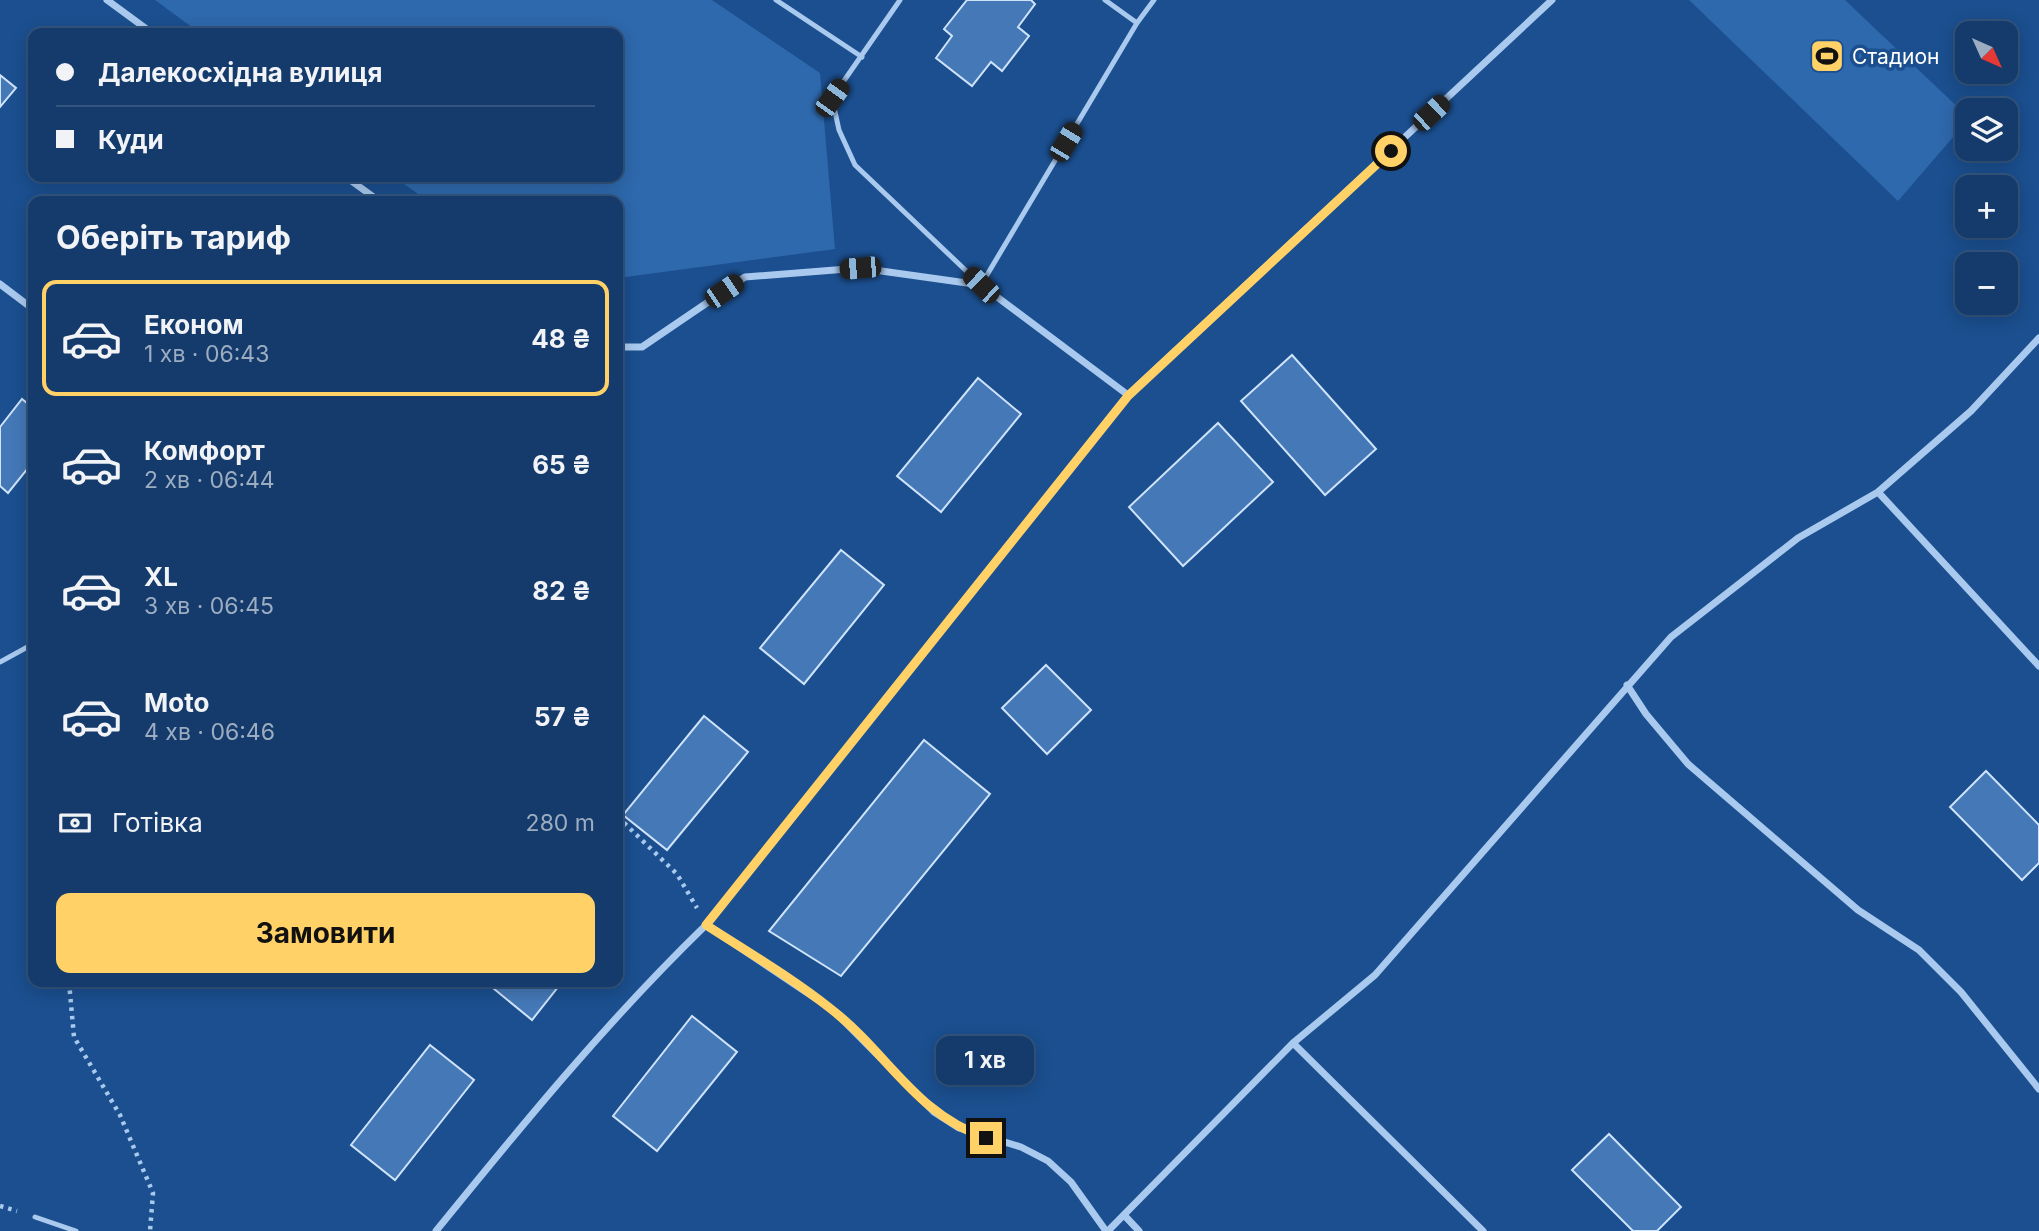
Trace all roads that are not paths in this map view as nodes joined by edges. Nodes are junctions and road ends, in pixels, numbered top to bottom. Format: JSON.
{"nodes":[{"id":1,"x":107,"y":0,"type":"edge"},
{"id":2,"x":776,"y":0,"type":"edge"},
{"id":3,"x":900,"y":0,"type":"edge"},
{"id":4,"x":1105,"y":0,"type":"edge"},
{"id":5,"x":1154,"y":0,"type":"edge"},
{"id":6,"x":1552,"y":0,"type":"edge"},
{"id":7,"x":1137,"y":23,"type":"junction"},
{"id":8,"x":145,"y":28,"type":"edge"},
{"id":9,"x":862,"y":57,"type":"junction"},
{"id":10,"x":353,"y":182,"type":"edge"},
{"id":11,"x":372,"y":196,"type":"edge"},
{"id":12,"x":0,"y":284,"type":"edge"},
{"id":13,"x":981,"y":285,"type":"junction"},
{"id":14,"x":28,"y":305,"type":"edge"},
{"id":15,"x":2039,"y":338,"type":"edge"},
{"id":16,"x":623,"y":347,"type":"edge"},
{"id":17,"x":1128,"y":396,"type":"junction"},
{"id":18,"x":1878,"y":492,"type":"junction"},
{"id":19,"x":28,"y":647,"type":"edge"},
{"id":20,"x":0,"y":662,"type":"edge"},
{"id":21,"x":2039,"y":666,"type":"edge"},
{"id":22,"x":1627,"y":685,"type":"junction"},
{"id":23,"x":706,"y":925,"type":"junction"},
{"id":24,"x":1293,"y":1042,"type":"junction"},
{"id":25,"x":2039,"y":1089,"type":"edge"},
{"id":26,"x":1124,"y":1215,"type":"junction"},
{"id":27,"x":35,"y":1217,"type":"dead end"},
{"id":28,"x":76,"y":1231,"type":"edge"},
{"id":29,"x":436,"y":1231,"type":"edge"},
{"id":30,"x":1107,"y":1231,"type":"edge"},
{"id":31,"x":1139,"y":1231,"type":"edge"},
{"id":32,"x":1483,"y":1231,"type":"edge"}],
"edges":[{"from":1,"to":8,"type":"street"},
{"from":2,"to":9,"type":"lane"},
{"from":3,"to":9,"type":"lane"},
{"from":4,"to":7,"type":"lane"},
{"from":5,"to":7,"type":"lane"},
{"from":6,"to":17,"type":"street"},
{"from":7,"to":13,"type":"lane"},
{"from":9,"to":13,"type":"lane"},
{"from":10,"to":11,"type":"street"},
{"from":12,"to":14,"type":"street"},
{"from":13,"to":16,"type":"street"},
{"from":13,"to":17,"type":"street"},
{"from":15,"to":18,"type":"street"},
{"from":17,"to":23,"type":"street"},
{"from":18,"to":21,"type":"street"},
{"from":18,"to":22,"type":"street"},
{"from":19,"to":20,"type":"lane"},
{"from":22,"to":24,"type":"street"},
{"from":22,"to":25,"type":"street"},
{"from":23,"to":29,"type":"street"},
{"from":23,"to":30,"type":"street"},
{"from":24,"to":26,"type":"street"},
{"from":24,"to":32,"type":"street"},
{"from":26,"to":30,"type":"street"},
{"from":26,"to":31,"type":"street"},
{"from":27,"to":28,"type":"lane"}]}
